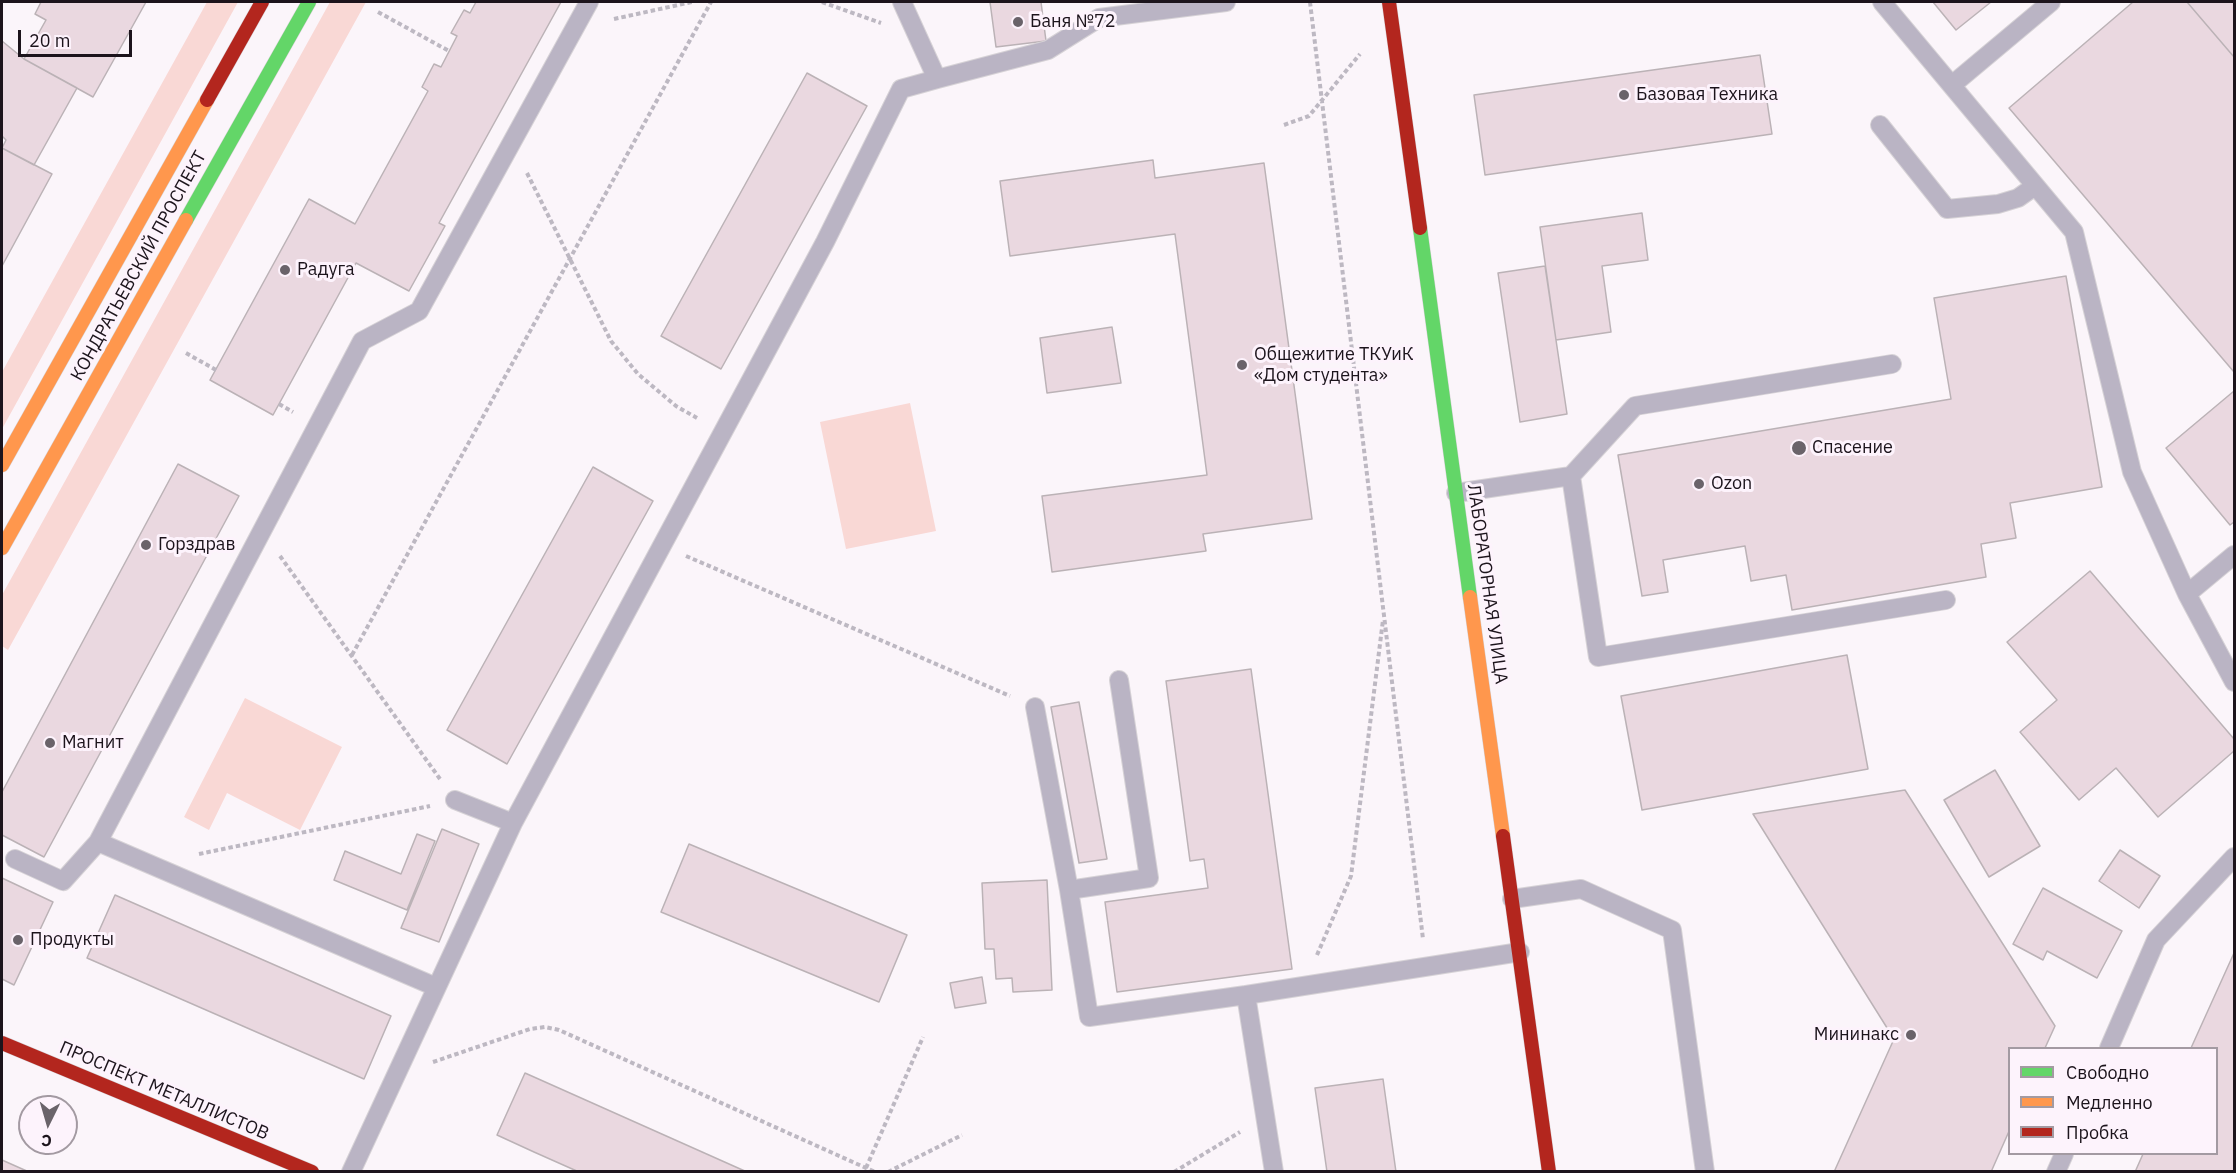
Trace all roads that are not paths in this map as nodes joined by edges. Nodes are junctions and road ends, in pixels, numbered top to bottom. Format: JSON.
{"nodes":[{"id":1,"x":262,"y":2,"type":"edge"},
{"id":2,"x":309,"y":2,"type":"edge"},
{"id":3,"x":589,"y":2,"type":"edge"},
{"id":4,"x":902,"y":2,"type":"edge"},
{"id":5,"x":1226,"y":2,"type":"edge"},
{"id":6,"x":1389,"y":2,"type":"edge"},
{"id":7,"x":1882,"y":2,"type":"edge"},
{"id":8,"x":2050,"y":2,"type":"edge"},
{"id":9,"x":937,"y":79,"type":"junction"},
{"id":10,"x":1952,"y":85,"type":"junction"},
{"id":11,"x":1880,"y":125,"type":"dead end"},
{"id":12,"x":2035,"y":186,"type":"junction"},
{"id":13,"x":1892,"y":364,"type":"dead end"},
{"id":14,"x":2,"y":465,"type":"edge"},
{"id":15,"x":1571,"y":477,"type":"junction"},
{"id":16,"x":1456,"y":493,"type":"junction"},
{"id":17,"x":2,"y":548,"type":"edge"},
{"id":18,"x":2235,"y":555,"type":"edge"},
{"id":19,"x":2187,"y":594,"type":"junction"},
{"id":20,"x":1946,"y":600,"type":"dead end"},
{"id":21,"x":1119,"y":680,"type":"dead end"},
{"id":22,"x":2235,"y":682,"type":"edge"},
{"id":23,"x":1035,"y":707,"type":"road end"},
{"id":24,"x":455,"y":800,"type":"road end"},
{"id":25,"x":513,"y":823,"type":"junction"},
{"id":26,"x":98,"y":842,"type":"junction"},
{"id":27,"x":2235,"y":857,"type":"edge"},
{"id":28,"x":15,"y":859,"type":"dead end"},
{"id":29,"x":1069,"y":891,"type":"junction"},
{"id":30,"x":1512,"y":899,"type":"junction"},
{"id":31,"x":1520,"y":952,"type":"junction"},
{"id":32,"x":436,"y":987,"type":"junction"},
{"id":33,"x":1246,"y":995,"type":"junction"},
{"id":34,"x":2,"y":1043,"type":"edge"},
{"id":35,"x":2109,"y":1047,"type":"edge"},
{"id":36,"x":2064,"y":1155,"type":"edge"},
{"id":37,"x":304,"y":1170,"type":"edge"},
{"id":38,"x":351,"y":1172,"type":"edge"},
{"id":39,"x":1274,"y":1172,"type":"edge"},
{"id":40,"x":1549,"y":1172,"type":"edge"},
{"id":41,"x":1704,"y":1172,"type":"edge"},
{"id":42,"x":2056,"y":1172,"type":"edge"}],
"edges":[{"from":1,"to":14,"type":"street","name":"КОНДРАТЬЕВСКИЙ ПРОСПЕКТ"},
{"from":2,"to":17,"type":"street","name":"КОНДРАТЬЕВСКИЙ ПРОСПЕКТ"},
{"from":3,"to":26,"type":"lane"},
{"from":4,"to":9,"type":"lane"},
{"from":5,"to":9,"type":"lane"},
{"from":6,"to":16,"type":"street","name":"ЛАБОРАТОРНАЯ УЛИЦА"},
{"from":7,"to":10,"type":"lane"},
{"from":8,"to":10,"type":"lane"},
{"from":9,"to":25,"type":"lane"},
{"from":10,"to":12,"type":"lane"},
{"from":11,"to":12,"type":"lane"},
{"from":12,"to":19,"type":"lane"},
{"from":13,"to":15,"type":"lane"},
{"from":15,"to":16,"type":"lane"},
{"from":15,"to":20,"type":"lane"},
{"from":16,"to":30,"type":"street","name":"ЛАБОРАТОРНАЯ УЛИЦА"},
{"from":18,"to":19,"type":"lane"},
{"from":19,"to":22,"type":"lane"},
{"from":21,"to":29,"type":"lane"},
{"from":23,"to":29,"type":"lane"},
{"from":24,"to":25,"type":"lane"},
{"from":25,"to":32,"type":"lane"},
{"from":26,"to":28,"type":"lane"},
{"from":26,"to":32,"type":"lane"},
{"from":27,"to":35,"type":"lane"},
{"from":29,"to":33,"type":"lane"},
{"from":30,"to":31,"type":"street","name":"ЛАБОРАТОРНАЯ УЛИЦА"},
{"from":30,"to":41,"type":"lane"},
{"from":31,"to":33,"type":"lane"},
{"from":31,"to":40,"type":"street","name":"ЛАБОРАТОРНАЯ УЛИЦА"},
{"from":32,"to":38,"type":"lane"},
{"from":33,"to":39,"type":"lane"},
{"from":34,"to":37,"type":"street","name":"ПРОСПЕКТ МЕТАЛЛИСТОВ"},
{"from":36,"to":42,"type":"lane"}]}
